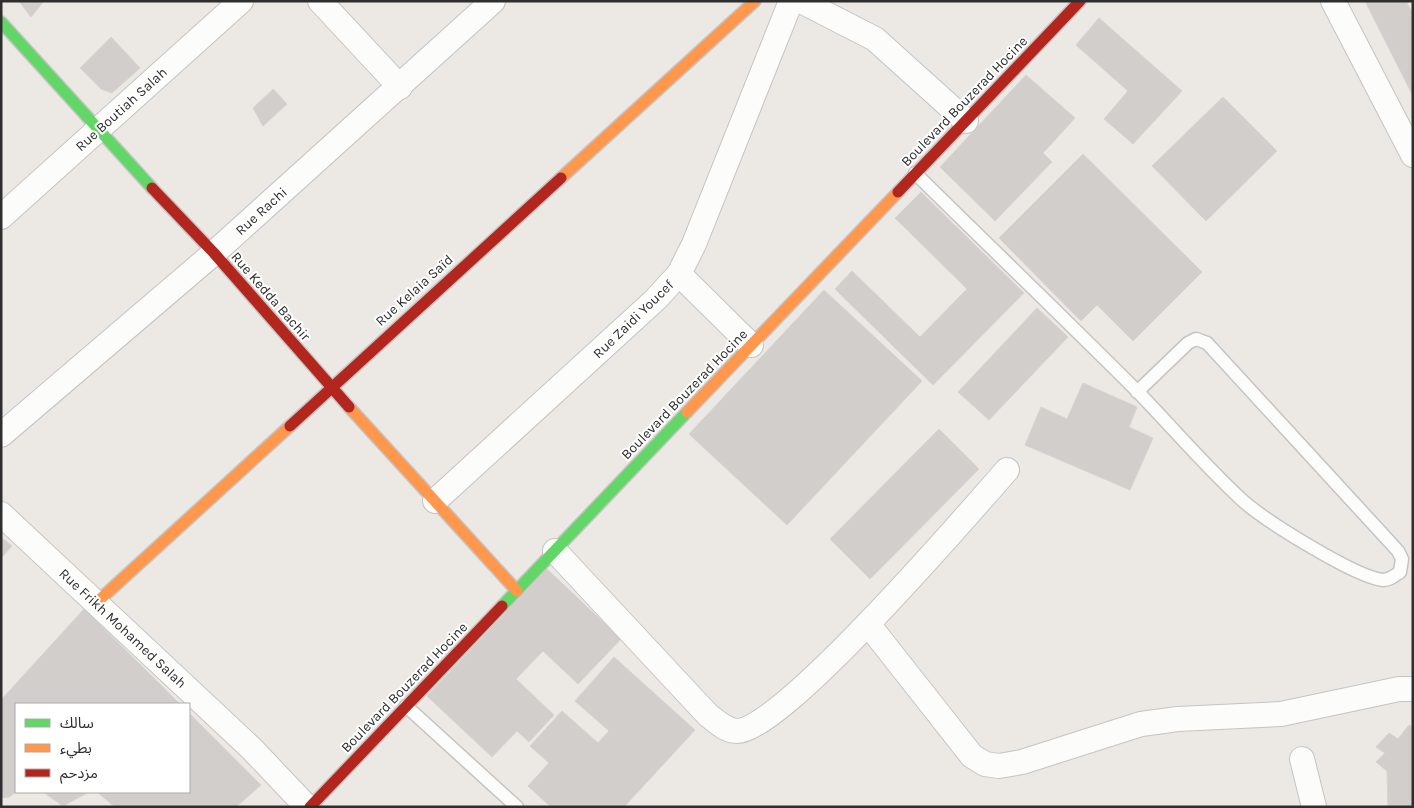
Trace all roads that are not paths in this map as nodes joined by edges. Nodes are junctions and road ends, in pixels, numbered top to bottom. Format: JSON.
{"nodes":[{"id":1,"x":241,"y":1,"type":"edge"},
{"id":2,"x":320,"y":1,"type":"edge"},
{"id":3,"x":493,"y":1,"type":"edge"},
{"id":4,"x":755,"y":1,"type":"edge"},
{"id":5,"x":791,"y":1,"type":"edge"},
{"id":6,"x":801,"y":1,"type":"edge"},
{"id":7,"x":1080,"y":1,"type":"edge"},
{"id":8,"x":1333,"y":1,"type":"edge"},
{"id":9,"x":1,"y":22,"type":"edge"},
{"id":10,"x":400,"y":87,"type":"junction"},
{"id":11,"x":966,"y":121,"type":"junction"},
{"id":12,"x":97,"y":130,"type":"junction"},
{"id":13,"x":1413,"y":155,"type":"edge"},
{"id":14,"x":916,"y":174,"type":"junction"},
{"id":15,"x":1,"y":217,"type":"edge"},
{"id":16,"x":214,"y":253,"type":"junction"},
{"id":17,"x":680,"y":274,"type":"junction"},
{"id":18,"x":751,"y":345,"type":"junction"},
{"id":19,"x":330,"y":386,"type":"junction"},
{"id":20,"x":1137,"y":392,"type":"junction"},
{"id":21,"x":1,"y":435,"type":"edge"},
{"id":22,"x":1008,"y":470,"type":"dead end"},
{"id":23,"x":435,"y":501,"type":"junction"},
{"id":24,"x":1,"y":514,"type":"edge"},
{"id":25,"x":555,"y":551,"type":"junction"},
{"id":26,"x":517,"y":591,"type":"junction"},
{"id":27,"x":96,"y":603,"type":"junction"},
{"id":28,"x":868,"y":624,"type":"junction"},
{"id":29,"x":1413,"y":689,"type":"edge"},
{"id":30,"x":406,"y":706,"type":"junction"},
{"id":31,"x":1302,"y":759,"type":"dead end"},
{"id":32,"x":308,"y":807,"type":"edge"},
{"id":33,"x":517,"y":807,"type":"edge"},
{"id":34,"x":1314,"y":807,"type":"edge"}],
"edges":[{"from":1,"to":12,"type":"street","name":"Rue Boutiah Salah"},
{"from":2,"to":10,"type":"street"},
{"from":3,"to":10,"type":"street","name":"Rue Rachi"},
{"from":4,"to":19,"type":"street","name":"Rue Kelaia Saïd"},
{"from":5,"to":17,"type":"street","name":"Rue Zaidi Youcef"},
{"from":6,"to":11,"type":"street"},
{"from":7,"to":11,"type":"street","name":"Boulevard Bouzerad Hocine"},
{"from":8,"to":13,"type":"street"},
{"from":9,"to":12,"type":"street","name":"Rue Kedda Bachir"},
{"from":10,"to":16,"type":"street","name":"Rue Rachi"},
{"from":11,"to":14,"type":"street","name":"Boulevard Bouzerad Hocine"},
{"from":12,"to":15,"type":"street","name":"Rue Boutiah Salah"},
{"from":12,"to":16,"type":"street","name":"Rue Kedda Bachir"},
{"from":14,"to":18,"type":"street","name":"Boulevard Bouzerad Hocine"},
{"from":14,"to":20,"type":"lane"},
{"from":16,"to":19,"type":"street","name":"Rue Kedda Bachir"},
{"from":16,"to":21,"type":"street","name":"Rue Rachi"},
{"from":17,"to":18,"type":"street"},
{"from":17,"to":23,"type":"street","name":"Rue Zaidi Youcef"},
{"from":18,"to":25,"type":"street","name":"Boulevard Bouzerad Hocine"},
{"from":19,"to":23,"type":"street","name":"Rue Kedda Bachir"},
{"from":19,"to":27,"type":"street","name":"Rue Kelaia Saïd"},
{"from":20,"to":20,"type":"lane"},
{"from":22,"to":28,"type":"street"},
{"from":23,"to":26,"type":"street","name":"Rue Kedda Bachir"},
{"from":24,"to":27,"type":"street","name":"Rue Frikh Mohamed Salah"},
{"from":25,"to":26,"type":"street","name":"Boulevard Bouzerad Hocine"},
{"from":25,"to":28,"type":"street"},
{"from":26,"to":30,"type":"street","name":"Boulevard Bouzerad Hocine"},
{"from":27,"to":32,"type":"street","name":"Rue Frikh Mohamed Salah"},
{"from":28,"to":29,"type":"street"},
{"from":30,"to":32,"type":"street","name":"Boulevard Bouzerad Hocine"},
{"from":30,"to":33,"type":"lane"},
{"from":31,"to":34,"type":"street"}]}
